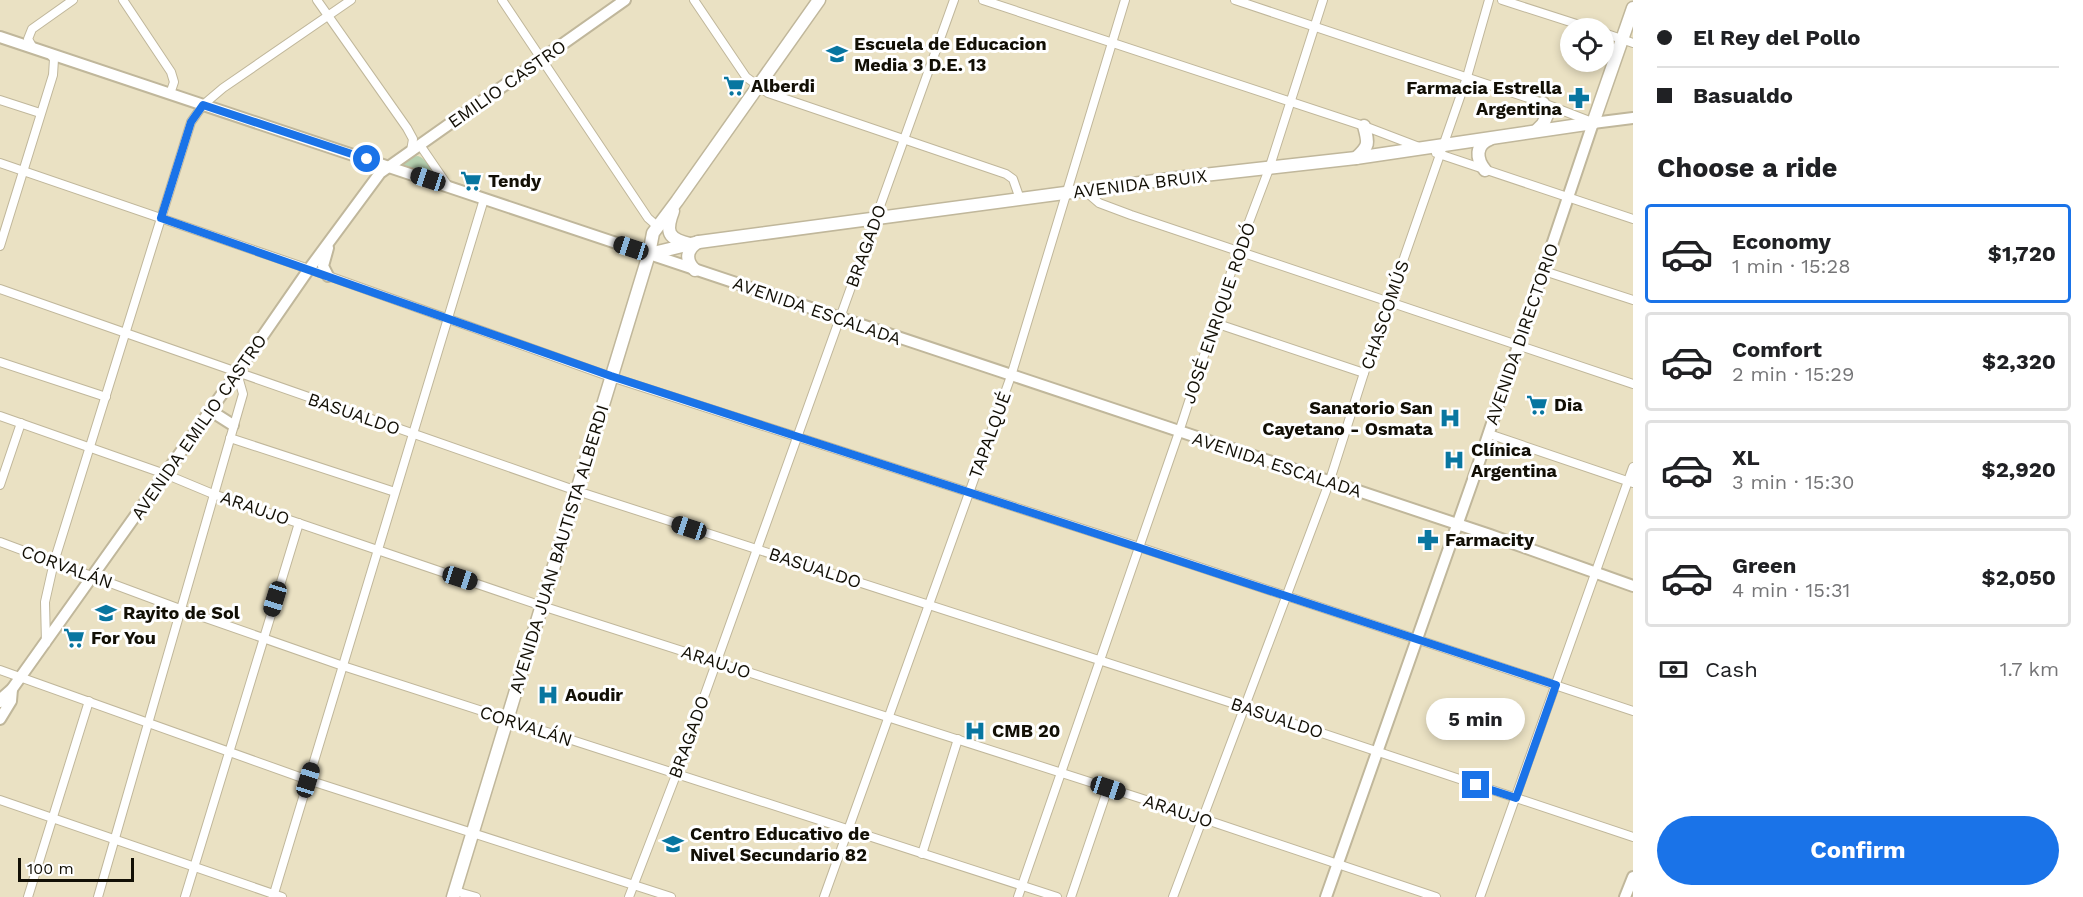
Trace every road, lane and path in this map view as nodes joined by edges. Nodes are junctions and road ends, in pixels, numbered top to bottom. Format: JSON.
{"nodes":[{"id":1,"x":73,"y":0,"type":"edge"},
{"id":2,"x":123,"y":0,"type":"edge"},
{"id":3,"x":317,"y":0,"type":"edge"},
{"id":4,"x":351,"y":0,"type":"edge"},
{"id":5,"x":502,"y":0,"type":"edge"},
{"id":6,"x":625,"y":0,"type":"edge"},
{"id":7,"x":694,"y":0,"type":"edge"},
{"id":8,"x":819,"y":0,"type":"edge"},
{"id":9,"x":954,"y":0,"type":"edge"},
{"id":10,"x":983,"y":0,"type":"edge"},
{"id":11,"x":1125,"y":0,"type":"edge"},
{"id":12,"x":1235,"y":0,"type":"edge"},
{"id":13,"x":1323,"y":0,"type":"edge"},
{"id":14,"x":1489,"y":0,"type":"edge"},
{"id":15,"x":1502,"y":0,"type":"edge"},
{"id":16,"x":1633,"y":8,"type":"edge"},
{"id":17,"x":328,"y":16,"type":"junction"},
{"id":18,"x":1560,"y":19,"type":"edge"},
{"id":19,"x":1314,"y":26,"type":"junction"},
{"id":20,"x":0,"y":37,"type":"edge"},
{"id":21,"x":1628,"y":41,"type":"edge"},
{"id":22,"x":1111,"y":43,"type":"junction"},
{"id":23,"x":33,"y":48,"type":"junction"},
{"id":24,"x":49,"y":52,"type":"junction"},
{"id":25,"x":542,"y":59,"type":"junction"},
{"id":26,"x":1467,"y":77,"type":"junction"},
{"id":27,"x":758,"y":87,"type":"junction"},
{"id":28,"x":170,"y":94,"type":"junction"},
{"id":29,"x":0,"y":100,"type":"edge"},
{"id":30,"x":1289,"y":102,"type":"junction"},
{"id":31,"x":1543,"y":103,"type":"junction"},
{"id":32,"x":203,"y":105,"type":"junction"},
{"id":33,"x":40,"y":113,"type":"junction"},
{"id":34,"x":1633,"y":118,"type":"edge"},
{"id":35,"x":1593,"y":123,"type":"junction"},
{"id":36,"x":1364,"y":126,"type":"junction"},
{"id":37,"x":1537,"y":130,"type":"junction"},
{"id":38,"x":1494,"y":138,"type":"junction"},
{"id":39,"x":905,"y":140,"type":"junction"},
{"id":40,"x":416,"y":148,"type":"junction"},
{"id":41,"x":1425,"y":149,"type":"junction"},
{"id":42,"x":1441,"y":150,"type":"junction"},
{"id":43,"x":1356,"y":158,"type":"junction"},
{"id":44,"x":0,"y":163,"type":"edge"},
{"id":45,"x":388,"y":166,"type":"junction"},
{"id":46,"x":1269,"y":169,"type":"junction"},
{"id":47,"x":1485,"y":170,"type":"junction"},
{"id":48,"x":23,"y":171,"type":"junction"},
{"id":49,"x":448,"y":186,"type":"junction"},
{"id":50,"x":1084,"y":190,"type":"junction"},
{"id":51,"x":1065,"y":193,"type":"junction"},
{"id":52,"x":1568,"y":197,"type":"junction"},
{"id":53,"x":484,"y":199,"type":"junction"},
{"id":54,"x":1020,"y":199,"type":"junction"},
{"id":55,"x":677,"y":201,"type":"junction"},
{"id":56,"x":161,"y":218,"type":"junction"},
{"id":57,"x":876,"y":219,"type":"junction"},
{"id":58,"x":1633,"y":219,"type":"edge"},
{"id":59,"x":657,"y":226,"type":"junction"},
{"id":60,"x":331,"y":239,"type":"junction"},
{"id":61,"x":694,"y":243,"type":"junction"},
{"id":62,"x":0,"y":246,"type":"edge"},
{"id":63,"x":1238,"y":251,"type":"junction"},
{"id":64,"x":649,"y":254,"type":"junction"},
{"id":65,"x":309,"y":269,"type":"junction"},
{"id":66,"x":695,"y":270,"type":"junction"},
{"id":67,"x":1544,"y":271,"type":"junction"},
{"id":68,"x":328,"y":276,"type":"junction"},
{"id":69,"x":0,"y":289,"type":"edge"},
{"id":70,"x":1633,"y":300,"type":"edge"},
{"id":71,"x":1390,"y":302,"type":"junction"},
{"id":72,"x":448,"y":318,"type":"junction"},
{"id":73,"x":840,"y":319,"type":"junction"},
{"id":74,"x":1215,"y":323,"type":"junction"},
{"id":75,"x":126,"y":333,"type":"junction"},
{"id":76,"x":1519,"y":346,"type":"junction"},
{"id":77,"x":0,"y":362,"type":"edge"},
{"id":78,"x":237,"y":373,"type":"junction"},
{"id":79,"x":1364,"y":373,"type":"junction"},
{"id":80,"x":611,"y":376,"type":"junction"},
{"id":81,"x":1011,"y":376,"type":"junction"},
{"id":82,"x":1633,"y":384,"type":"edge"},
{"id":83,"x":106,"y":397,"type":"junction"},
{"id":84,"x":211,"y":411,"type":"junction"},
{"id":85,"x":0,"y":416,"type":"edge"},
{"id":86,"x":21,"y":423,"type":"junction"},
{"id":87,"x":234,"y":425,"type":"junction"},
{"id":88,"x":1179,"y":432,"type":"junction"},
{"id":89,"x":413,"y":434,"type":"junction"},
{"id":90,"x":1489,"y":434,"type":"junction"},
{"id":91,"x":796,"y":436,"type":"junction"},
{"id":92,"x":230,"y":438,"type":"junction"},
{"id":93,"x":90,"y":447,"type":"junction"},
{"id":94,"x":1633,"y":467,"type":"edge"},
{"id":95,"x":165,"y":474,"type":"junction"},
{"id":96,"x":1630,"y":482,"type":"edge"},
{"id":97,"x":1329,"y":483,"type":"junction"},
{"id":98,"x":0,"y":485,"type":"edge"},
{"id":99,"x":577,"y":491,"type":"junction"},
{"id":100,"x":395,"y":492,"type":"junction"},
{"id":101,"x":969,"y":493,"type":"junction"},
{"id":102,"x":213,"y":494,"type":"junction"},
{"id":103,"x":298,"y":522,"type":"junction"},
{"id":104,"x":1457,"y":525,"type":"junction"},
{"id":105,"x":0,"y":542,"type":"edge"},
{"id":106,"x":1139,"y":547,"type":"junction"},
{"id":107,"x":757,"y":550,"type":"junction"},
{"id":108,"x":378,"y":551,"type":"junction"},
{"id":109,"x":54,"y":562,"type":"junction"},
{"id":110,"x":1596,"y":573,"type":"junction"},
{"id":111,"x":93,"y":576,"type":"junction"},
{"id":112,"x":1633,"y":586,"type":"edge"},
{"id":113,"x":1285,"y":596,"type":"junction"},
{"id":114,"x":542,"y":606,"type":"junction"},
{"id":115,"x":929,"y":606,"type":"junction"},
{"id":116,"x":180,"y":609,"type":"junction"},
{"id":117,"x":263,"y":637,"type":"junction"},
{"id":118,"x":1418,"y":639,"type":"junction"},
{"id":119,"x":46,"y":643,"type":"junction"},
{"id":120,"x":1101,"y":661,"type":"junction"},
{"id":121,"x":716,"y":663,"type":"junction"},
{"id":122,"x":343,"y":666,"type":"junction"},
{"id":123,"x":0,"y":670,"type":"edge"},
{"id":124,"x":21,"y":677,"type":"junction"},
{"id":125,"x":1556,"y":685,"type":"junction"},
{"id":126,"x":12,"y":689,"type":"junction"},
{"id":127,"x":88,"y":701,"type":"junction"},
{"id":128,"x":0,"y":702,"type":"edge"},
{"id":129,"x":1244,"y":707,"type":"junction"},
{"id":130,"x":1633,"y":711,"type":"edge"},
{"id":131,"x":889,"y":717,"type":"junction"},
{"id":132,"x":0,"y":719,"type":"edge"},
{"id":133,"x":508,"y":719,"type":"junction"},
{"id":134,"x":147,"y":723,"type":"junction"},
{"id":135,"x":958,"y":739,"type":"junction"},
{"id":136,"x":229,"y":752,"type":"junction"},
{"id":137,"x":1377,"y":752,"type":"junction"},
{"id":138,"x":1062,"y":774,"type":"junction"},
{"id":139,"x":676,"y":775,"type":"junction"},
{"id":140,"x":308,"y":780,"type":"junction"},
{"id":141,"x":1108,"y":788,"type":"junction"},
{"id":142,"x":1516,"y":798,"type":"junction"},
{"id":143,"x":0,"y":800,"type":"edge"},
{"id":144,"x":52,"y":818,"type":"junction"},
{"id":145,"x":1203,"y":819,"type":"junction"},
{"id":146,"x":848,"y":830,"type":"junction"},
{"id":147,"x":472,"y":833,"type":"junction"},
{"id":148,"x":1633,"y":837,"type":"edge"},
{"id":149,"x":115,"y":838,"type":"junction"},
{"id":150,"x":922,"y":854,"type":"junction"},
{"id":151,"x":1338,"y":864,"type":"junction"},
{"id":152,"x":194,"y":867,"type":"junction"},
{"id":153,"x":1633,"y":877,"type":"edge"},
{"id":154,"x":633,"y":885,"type":"junction"},
{"id":155,"x":1022,"y":886,"type":"junction"},
{"id":156,"x":454,"y":894,"type":"edge"},
{"id":157,"x":276,"y":896,"type":"edge"},
{"id":158,"x":28,"y":897,"type":"edge"},
{"id":159,"x":98,"y":897,"type":"edge"},
{"id":160,"x":185,"y":897,"type":"edge"},
{"id":161,"x":476,"y":897,"type":"edge"},
{"id":162,"x":629,"y":897,"type":"edge"},
{"id":163,"x":671,"y":897,"type":"edge"},
{"id":164,"x":824,"y":897,"type":"edge"},
{"id":165,"x":1018,"y":897,"type":"edge"},
{"id":166,"x":1057,"y":897,"type":"edge"},
{"id":167,"x":1071,"y":897,"type":"edge"},
{"id":168,"x":1173,"y":897,"type":"edge"},
{"id":169,"x":1326,"y":897,"type":"edge"},
{"id":170,"x":1436,"y":897,"type":"edge"},
{"id":171,"x":1480,"y":897,"type":"edge"},
{"id":172,"x":1625,"y":897,"type":"edge"}],
"edges":[{"from":1,"to":23,"type":"street"},
{"from":2,"to":28,"type":"street"},
{"from":3,"to":17,"type":"street"},
{"from":4,"to":17,"type":"street"},
{"from":5,"to":25,"type":"street"},
{"from":6,"to":25,"type":"street","name":"EMILIO CASTRO"},
{"from":7,"to":27,"type":"street"},
{"from":8,"to":27,"type":"main road","name":"AVENIDA JUAN BAUTISTA ALBERDI"},
{"from":9,"to":39,"type":"street","name":"BRAGADO"},
{"from":10,"to":22,"type":"street"},
{"from":11,"to":22,"type":"street","name":"TAPALQUÉ"},
{"from":12,"to":19,"type":"street"},
{"from":13,"to":19,"type":"street","name":"JOSÉ ENRIQUE RODÓ"},
{"from":14,"to":26,"type":"street","name":"CHASCOMÚS"},
{"from":15,"to":18,"type":"street"},
{"from":16,"to":21,"type":"main road","name":"AVENIDA DIRECTORIO"},
{"from":17,"to":32,"type":"street"},
{"from":17,"to":40,"type":"street"},
{"from":19,"to":26,"type":"street"},
{"from":19,"to":30,"type":"street","name":"JOSÉ ENRIQUE RODÓ"},
{"from":20,"to":23,"type":"street","name":"AVENIDA ESCALADA"},
{"from":21,"to":35,"type":"main road","name":"AVENIDA DIRECTORIO"},
{"from":22,"to":30,"type":"street"},
{"from":22,"to":51,"type":"street","name":"TAPALQUÉ"},
{"from":23,"to":24,"type":"street","name":"AVENIDA ESCALADA"},
{"from":24,"to":28,"type":"street","name":"AVENIDA ESCALADA"},
{"from":24,"to":33,"type":"street"},
{"from":25,"to":40,"type":"street","name":"EMILIO CASTRO"},
{"from":25,"to":59,"type":"street"},
{"from":26,"to":31,"type":"street"},
{"from":26,"to":42,"type":"street","name":"CHASCOMÚS"},
{"from":27,"to":39,"type":"street"},
{"from":27,"to":55,"type":"main road","name":"AVENIDA JUAN BAUTISTA ALBERDI"},
{"from":28,"to":32,"type":"street","name":"AVENIDA ESCALADA"},
{"from":29,"to":33,"type":"street"},
{"from":30,"to":36,"type":"street"},
{"from":30,"to":46,"type":"street","name":"JOSÉ ENRIQUE RODÓ"},
{"from":31,"to":35,"type":"street"},
{"from":31,"to":37,"type":"main road"},
{"from":32,"to":45,"type":"street","name":"AVENIDA ESCALADA"},
{"from":32,"to":56,"type":"street"},
{"from":33,"to":48,"type":"street"},
{"from":34,"to":35,"type":"street","name":"AVENIDA BRUIX"},
{"from":35,"to":37,"type":"main road","name":"AVENIDA BRUIX"},
{"from":35,"to":52,"type":"street","name":"AVENIDA DIRECTORIO"},
{"from":36,"to":41,"type":"street"},
{"from":36,"to":43,"type":"main road"},
{"from":37,"to":38,"type":"main road","name":"AVENIDA BRUIX"},
{"from":38,"to":42,"type":"main road","name":"AVENIDA BRUIX"},
{"from":38,"to":47,"type":"main road"},
{"from":39,"to":54,"type":"street"},
{"from":39,"to":57,"type":"street","name":"BRAGADO"},
{"from":40,"to":45,"type":"street","name":"EMILIO CASTRO"},
{"from":40,"to":49,"type":"street"},
{"from":41,"to":42,"type":"main road","name":"AVENIDA BRUIX"},
{"from":41,"to":43,"type":"main road","name":"AVENIDA BRUIX"},
{"from":42,"to":47,"type":"street"},
{"from":42,"to":71,"type":"street","name":"CHASCOMÚS"},
{"from":43,"to":46,"type":"main road","name":"AVENIDA BRUIX"},
{"from":44,"to":48,"type":"street"},
{"from":45,"to":49,"type":"street","name":"AVENIDA ESCALADA"},
{"from":45,"to":60,"type":"street","name":"AVENIDA EMILIO CASTRO"},
{"from":46,"to":50,"type":"main road","name":"AVENIDA BRUIX"},
{"from":46,"to":63,"type":"street","name":"JOSÉ ENRIQUE RODÓ"},
{"from":47,"to":52,"type":"street"},
{"from":48,"to":56,"type":"street"},
{"from":48,"to":62,"type":"street"},
{"from":49,"to":53,"type":"street","name":"AVENIDA ESCALADA"},
{"from":50,"to":51,"type":"main road","name":"AVENIDA BRUIX"},
{"from":50,"to":63,"type":"street"},
{"from":51,"to":54,"type":"main road","name":"AVENIDA BRUIX"},
{"from":51,"to":81,"type":"street","name":"TAPALQUÉ"},
{"from":52,"to":58,"type":"street"},
{"from":52,"to":67,"type":"street","name":"AVENIDA DIRECTORIO"},
{"from":53,"to":64,"type":"street","name":"AVENIDA ESCALADA"},
{"from":53,"to":72,"type":"street"},
{"from":54,"to":57,"type":"main road","name":"AVENIDA BRUIX"},
{"from":55,"to":59,"type":"main road","name":"AVENIDA JUAN BAUTISTA ALBERDI"},
{"from":55,"to":61,"type":"main road"},
{"from":56,"to":65,"type":"street"},
{"from":56,"to":75,"type":"street"},
{"from":57,"to":61,"type":"main road","name":"AVENIDA BRUIX"},
{"from":57,"to":73,"type":"street","name":"BRAGADO"},
{"from":59,"to":64,"type":"main road","name":"AVENIDA JUAN BAUTISTA ALBERDI"},
{"from":60,"to":65,"type":"street","name":"AVENIDA EMILIO CASTRO"},
{"from":60,"to":68,"type":"street"},
{"from":61,"to":64,"type":"main road","name":"AVENIDA BRUIX"},
{"from":61,"to":66,"type":"main road"},
{"from":63,"to":71,"type":"street"},
{"from":63,"to":74,"type":"street","name":"JOSÉ ENRIQUE RODÓ"},
{"from":64,"to":66,"type":"street","name":"AVENIDA ESCALADA"},
{"from":64,"to":80,"type":"main road","name":"AVENIDA JUAN BAUTISTA ALBERDI"},
{"from":65,"to":68,"type":"street"},
{"from":65,"to":78,"type":"street","name":"AVENIDA EMILIO CASTRO"},
{"from":66,"to":73,"type":"street","name":"AVENIDA ESCALADA"},
{"from":67,"to":70,"type":"street"},
{"from":67,"to":76,"type":"street","name":"AVENIDA DIRECTORIO"},
{"from":68,"to":72,"type":"street"},
{"from":69,"to":75,"type":"street","name":"BASUALDO"},
{"from":71,"to":76,"type":"street"},
{"from":71,"to":79,"type":"street","name":"CHASCOMÚS"},
{"from":72,"to":80,"type":"street"},
{"from":72,"to":89,"type":"street"},
{"from":73,"to":81,"type":"street","name":"AVENIDA ESCALADA"},
{"from":73,"to":91,"type":"street","name":"BRAGADO"},
{"from":74,"to":79,"type":"street"},
{"from":74,"to":88,"type":"street","name":"JOSÉ ENRIQUE RODÓ"},
{"from":75,"to":78,"type":"street","name":"BASUALDO"},
{"from":75,"to":83,"type":"street"},
{"from":76,"to":82,"type":"street"},
{"from":76,"to":90,"type":"street","name":"AVENIDA DIRECTORIO"},
{"from":77,"to":83,"type":"street"},
{"from":78,"to":84,"type":"street","name":"AVENIDA EMILIO CASTRO"},
{"from":78,"to":87,"type":"street"},
{"from":78,"to":89,"type":"street","name":"BASUALDO"},
{"from":79,"to":97,"type":"street","name":"CHASCOMÚS"},
{"from":80,"to":91,"type":"street"},
{"from":80,"to":99,"type":"main road","name":"AVENIDA JUAN BAUTISTA ALBERDI"},
{"from":81,"to":88,"type":"street","name":"AVENIDA ESCALADA"},
{"from":81,"to":101,"type":"street","name":"TAPALQUÉ"},
{"from":83,"to":93,"type":"street"},
{"from":84,"to":87,"type":"street"},
{"from":84,"to":95,"type":"street","name":"AVENIDA EMILIO CASTRO"},
{"from":85,"to":86,"type":"street","name":"ARAUJO"},
{"from":86,"to":93,"type":"street","name":"ARAUJO"},
{"from":86,"to":98,"type":"street"},
{"from":87,"to":92,"type":"street"},
{"from":88,"to":97,"type":"street","name":"AVENIDA ESCALADA"},
{"from":88,"to":106,"type":"street","name":"JOSÉ ENRIQUE RODÓ"},
{"from":89,"to":99,"type":"street","name":"BASUALDO"},
{"from":89,"to":100,"type":"street"},
{"from":90,"to":96,"type":"street"},
{"from":90,"to":104,"type":"street","name":"AVENIDA DIRECTORIO"},
{"from":91,"to":101,"type":"street"},
{"from":91,"to":107,"type":"street","name":"BRAGADO"},
{"from":92,"to":100,"type":"street"},
{"from":92,"to":102,"type":"street"},
{"from":93,"to":95,"type":"street","name":"ARAUJO"},
{"from":93,"to":109,"type":"street"},
{"from":94,"to":96,"type":"street"},
{"from":95,"to":102,"type":"street","name":"ARAUJO"},
{"from":95,"to":111,"type":"street","name":"AVENIDA EMILIO CASTRO"},
{"from":96,"to":110,"type":"street"},
{"from":97,"to":104,"type":"street","name":"AVENIDA ESCALADA"},
{"from":97,"to":113,"type":"street","name":"CHASCOMÚS"},
{"from":99,"to":107,"type":"street","name":"BASUALDO"},
{"from":99,"to":114,"type":"main road","name":"AVENIDA JUAN BAUTISTA ALBERDI"},
{"from":100,"to":108,"type":"street"},
{"from":101,"to":106,"type":"street"},
{"from":101,"to":115,"type":"street","name":"TAPALQUÉ"},
{"from":102,"to":103,"type":"street","name":"ARAUJO"},
{"from":102,"to":116,"type":"street"},
{"from":103,"to":108,"type":"street","name":"ARAUJO"},
{"from":103,"to":117,"type":"street"},
{"from":104,"to":110,"type":"street","name":"AVENIDA ESCALADA"},
{"from":104,"to":118,"type":"street","name":"AVENIDA DIRECTORIO"},
{"from":105,"to":109,"type":"street","name":"CORVALÁN"},
{"from":106,"to":113,"type":"street"},
{"from":106,"to":120,"type":"street","name":"JOSÉ ENRIQUE RODÓ"},
{"from":107,"to":115,"type":"street","name":"BASUALDO"},
{"from":107,"to":121,"type":"street","name":"BRAGADO"},
{"from":108,"to":114,"type":"street","name":"ARAUJO"},
{"from":108,"to":122,"type":"street"},
{"from":109,"to":111,"type":"street","name":"CORVALÁN"},
{"from":109,"to":119,"type":"street"},
{"from":110,"to":112,"type":"street","name":"AVENIDA ESCALADA"},
{"from":110,"to":125,"type":"street"},
{"from":111,"to":116,"type":"street","name":"CORVALÁN"},
{"from":111,"to":119,"type":"street","name":"AVENIDA EMILIO CASTRO"},
{"from":113,"to":118,"type":"street"},
{"from":113,"to":129,"type":"street","name":"CHASCOMÚS"},
{"from":114,"to":121,"type":"street","name":"ARAUJO"},
{"from":114,"to":133,"type":"main road","name":"AVENIDA JUAN BAUTISTA ALBERDI"},
{"from":115,"to":120,"type":"street","name":"BASUALDO"},
{"from":115,"to":131,"type":"street","name":"TAPALQUÉ"},
{"from":116,"to":117,"type":"street","name":"CORVALÁN"},
{"from":116,"to":134,"type":"street"},
{"from":117,"to":122,"type":"street","name":"CORVALÁN"},
{"from":117,"to":136,"type":"street"},
{"from":118,"to":125,"type":"street"},
{"from":118,"to":137,"type":"street","name":"AVENIDA DIRECTORIO"},
{"from":119,"to":124,"type":"street","name":"AVENIDA EMILIO CASTRO"},
{"from":120,"to":129,"type":"street","name":"BASUALDO"},
{"from":120,"to":138,"type":"street","name":"JOSÉ ENRIQUE RODÓ"},
{"from":121,"to":131,"type":"street","name":"ARAUJO"},
{"from":121,"to":139,"type":"street","name":"BRAGADO"},
{"from":122,"to":133,"type":"street","name":"CORVALÁN"},
{"from":122,"to":140,"type":"street"},
{"from":123,"to":124,"type":"street"},
{"from":124,"to":126,"type":"street","name":"AVENIDA EMILIO CASTRO"},
{"from":124,"to":127,"type":"street"},
{"from":125,"to":130,"type":"street"},
{"from":125,"to":142,"type":"street"},
{"from":126,"to":128,"type":"street","name":"AVENIDA EMILIO CASTRO"},
{"from":126,"to":132,"type":"street","name":"AVENIDA EMILIO CASTRO"},
{"from":127,"to":134,"type":"street"},
{"from":127,"to":144,"type":"street"},
{"from":129,"to":137,"type":"street","name":"BASUALDO"},
{"from":129,"to":145,"type":"street","name":"CHASCOMÚS"},
{"from":131,"to":135,"type":"street","name":"ARAUJO"},
{"from":131,"to":146,"type":"street","name":"TAPALQUÉ"},
{"from":133,"to":139,"type":"street","name":"CORVALÁN"},
{"from":133,"to":147,"type":"main road","name":"AVENIDA JUAN BAUTISTA ALBERDI"},
{"from":134,"to":136,"type":"street"},
{"from":134,"to":149,"type":"street"},
{"from":135,"to":138,"type":"street","name":"ARAUJO"},
{"from":135,"to":150,"type":"street"},
{"from":136,"to":140,"type":"street"},
{"from":136,"to":152,"type":"street"},
{"from":137,"to":142,"type":"street","name":"BASUALDO"},
{"from":137,"to":151,"type":"street","name":"AVENIDA DIRECTORIO"},
{"from":138,"to":141,"type":"street","name":"ARAUJO"},
{"from":138,"to":155,"type":"street","name":"JOSÉ ENRIQUE RODÓ"},
{"from":139,"to":146,"type":"street","name":"CORVALÁN"},
{"from":139,"to":154,"type":"street","name":"BRAGADO"},
{"from":140,"to":147,"type":"street"},
{"from":140,"to":157,"type":"street"},
{"from":141,"to":145,"type":"street","name":"ARAUJO"},
{"from":141,"to":167,"type":"street"},
{"from":142,"to":148,"type":"street","name":"BASUALDO"},
{"from":142,"to":171,"type":"street"},
{"from":143,"to":144,"type":"street"},
{"from":144,"to":149,"type":"street"},
{"from":144,"to":158,"type":"street"},
{"from":145,"to":151,"type":"street","name":"ARAUJO"},
{"from":145,"to":168,"type":"street","name":"CHASCOMÚS"},
{"from":146,"to":150,"type":"street","name":"CORVALÁN"},
{"from":146,"to":164,"type":"street","name":"TAPALQUÉ"},
{"from":147,"to":154,"type":"street"},
{"from":147,"to":156,"type":"main road","name":"AVENIDA JUAN BAUTISTA ALBERDI"},
{"from":149,"to":152,"type":"street"},
{"from":149,"to":159,"type":"street"},
{"from":150,"to":155,"type":"street","name":"CORVALÁN"},
{"from":151,"to":169,"type":"street","name":"AVENIDA DIRECTORIO"},
{"from":151,"to":170,"type":"street","name":"ARAUJO"},
{"from":152,"to":157,"type":"street"},
{"from":152,"to":160,"type":"street"},
{"from":153,"to":172,"type":"street"},
{"from":154,"to":162,"type":"street","name":"BRAGADO"},
{"from":154,"to":163,"type":"street"},
{"from":155,"to":165,"type":"street","name":"JOSÉ ENRIQUE RODÓ"},
{"from":155,"to":166,"type":"street","name":"CORVALÁN"},
{"from":156,"to":161,"type":"street"}]}
